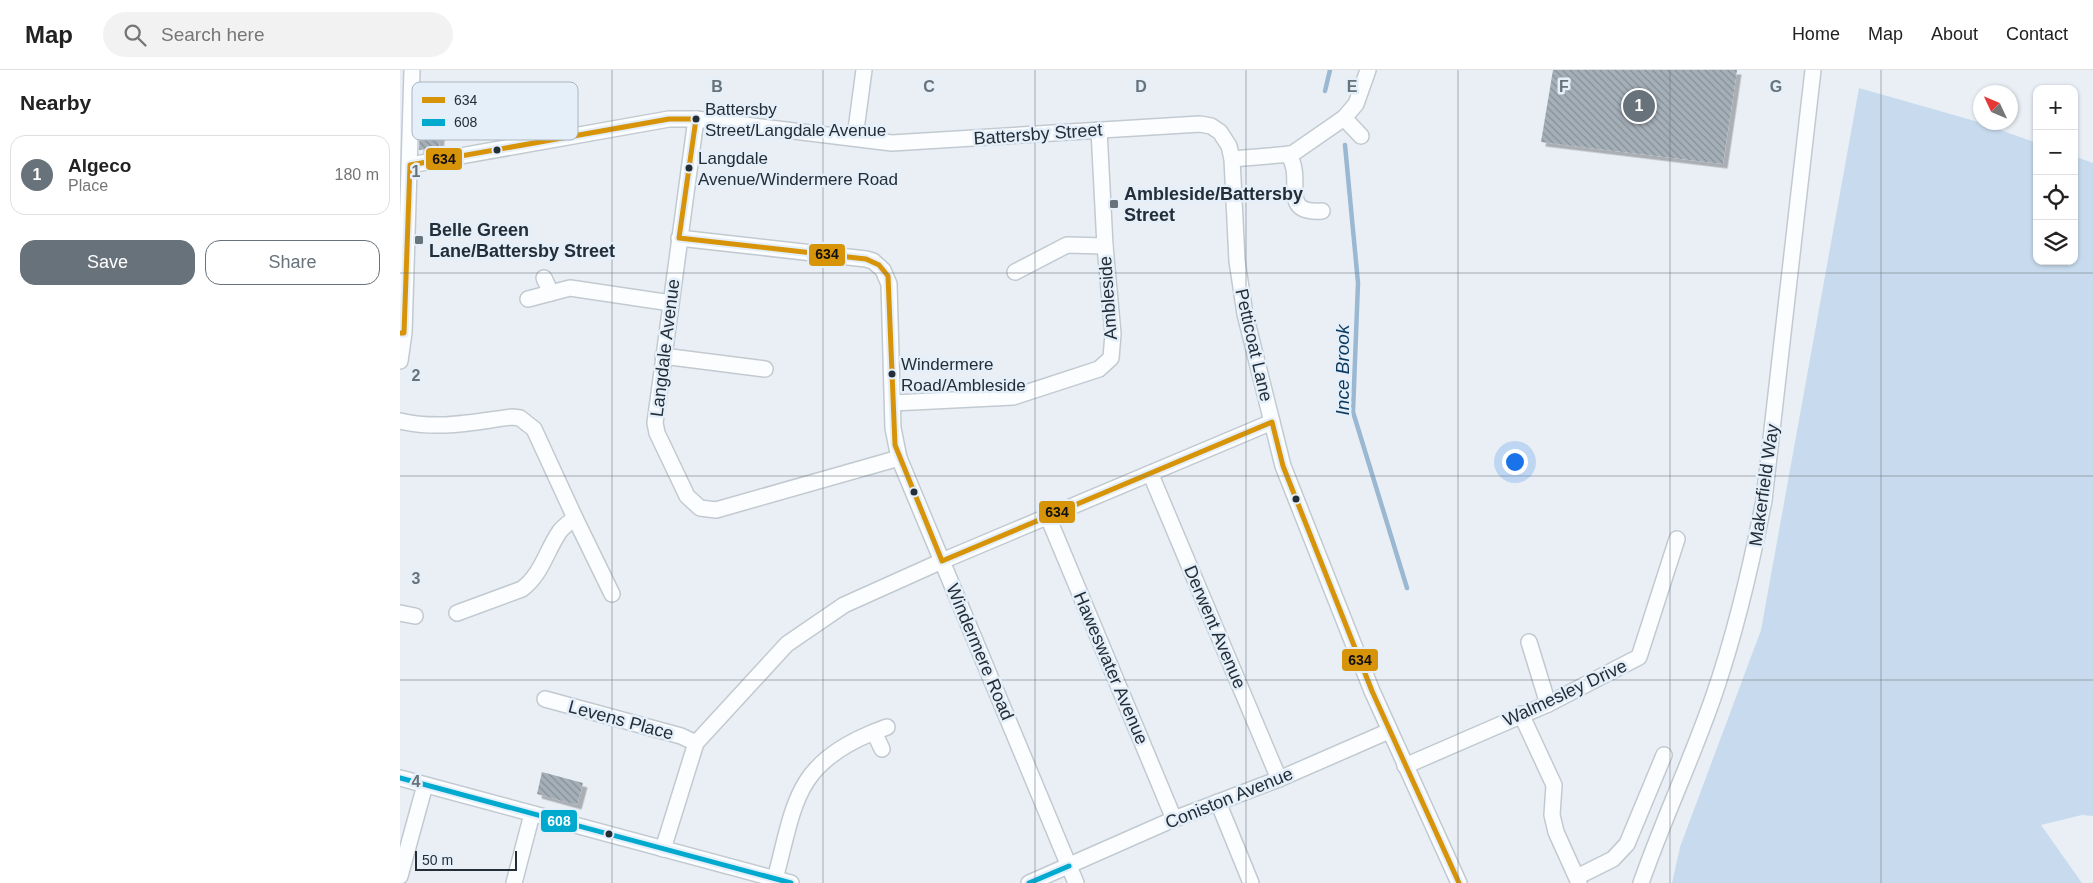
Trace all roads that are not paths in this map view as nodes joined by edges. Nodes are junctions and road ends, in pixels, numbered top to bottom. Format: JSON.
{"nodes":[{"id":1,"x":412,"y":70,"type":"edge"},
{"id":2,"x":864,"y":70,"type":"edge"},
{"id":3,"x":1368,"y":70,"type":"edge"},
{"id":4,"x":1813,"y":70,"type":"edge"},
{"id":5,"x":1344,"y":118,"type":"junction"},
{"id":6,"x":696,"y":119,"type":"junction"},
{"id":7,"x":1100,"y":130,"type":"junction"},
{"id":8,"x":1220,"y":132,"type":"joint"},
{"id":9,"x":578,"y":135,"type":"edge"},
{"id":10,"x":1361,"y":136,"type":"dead end"},
{"id":11,"x":855,"y":137,"type":"junction"},
{"id":12,"x":551,"y":140,"type":"edge"},
{"id":13,"x":1288,"y":154,"type":"junction"},
{"id":14,"x":1232,"y":159,"type":"junction"},
{"id":15,"x":410,"y":165,"type":"junction"},
{"id":16,"x":1322,"y":211,"type":"dead end"},
{"id":17,"x":679,"y":238,"type":"junction"},
{"id":18,"x":1105,"y":246,"type":"junction"},
{"id":19,"x":403,"y":267,"type":"edge"},
{"id":20,"x":1015,"y":272,"type":"dead end"},
{"id":21,"x":544,"y":278,"type":"dead end"},
{"id":22,"x":551,"y":293,"type":"junction"},
{"id":23,"x":528,"y":299,"type":"dead end"},
{"id":24,"x":671,"y":304,"type":"junction"},
{"id":25,"x":402,"y":333,"type":"edge"},
{"id":26,"x":664,"y":356,"type":"junction"},
{"id":27,"x":400,"y":360,"type":"edge"},
{"id":28,"x":765,"y":369,"type":"dead end"},
{"id":29,"x":893,"y":403,"type":"junction"},
{"id":30,"x":400,"y":421,"type":"edge"},
{"id":31,"x":1272,"y":422,"type":"junction"},
{"id":32,"x":899,"y":458,"type":"junction"},
{"id":33,"x":1151,"y":474,"type":"junction"},
{"id":34,"x":1048,"y":517,"type":"junction"},
{"id":35,"x":575,"y":518,"type":"junction"},
{"id":36,"x":1676,"y":539,"type":"dead end"},
{"id":37,"x":942,"y":561,"type":"junction"},
{"id":38,"x":612,"y":594,"type":"dead end"},
{"id":39,"x":458,"y":613,"type":"dead end"},
{"id":40,"x":1529,"y":642,"type":"dead end"},
{"id":41,"x":545,"y":699,"type":"dead end"},
{"id":42,"x":1548,"y":704,"type":"junction"},
{"id":43,"x":1522,"y":714,"type":"junction"},
{"id":44,"x":1389,"y":731,"type":"junction"},
{"id":45,"x":696,"y":743,"type":"junction"},
{"id":46,"x":882,"y":749,"type":"dead end"},
{"id":47,"x":1664,"y":755,"type":"dead end"},
{"id":48,"x":1405,"y":766,"type":"junction"},
{"id":49,"x":400,"y":778,"type":"edge"},
{"id":50,"x":1279,"y":779,"type":"junction"},
{"id":51,"x":425,"y":785,"type":"junction"},
{"id":52,"x":1218,"y":802,"type":"junction"},
{"id":53,"x":532,"y":814,"type":"junction"},
{"id":54,"x":1174,"y":819,"type":"junction"},
{"id":55,"x":663,"y":849,"type":"junction"},
{"id":56,"x":1069,"y":866,"type":"junction"},
{"id":57,"x":400,"y":876,"type":"edge"},
{"id":58,"x":775,"y":879,"type":"junction"},
{"id":59,"x":1578,"y":880,"type":"edge"},
{"id":60,"x":514,"y":883,"type":"edge"},
{"id":61,"x":791,"y":883,"type":"edge"},
{"id":62,"x":1029,"y":883,"type":"edge"},
{"id":63,"x":1076,"y":883,"type":"edge"},
{"id":64,"x":1251,"y":883,"type":"edge"},
{"id":65,"x":1459,"y":883,"type":"edge"},
{"id":66,"x":1641,"y":883,"type":"edge"}],
"edges":[{"from":1,"to":15,"type":"street"},
{"from":2,"to":11,"type":"street"},
{"from":3,"to":5,"type":"street"},
{"from":4,"to":66,"type":"street","name":"Makerfield Way"},
{"from":5,"to":10,"type":"street"},
{"from":5,"to":13,"type":"street"},
{"from":6,"to":9,"type":"street","name":"Battersby Street"},
{"from":6,"to":11,"type":"street","name":"Battersby Street"},
{"from":6,"to":17,"type":"street","name":"Langdale Avenue"},
{"from":7,"to":8,"type":"street","name":"Battersby Street"},
{"from":7,"to":11,"type":"street","name":"Battersby Street"},
{"from":7,"to":18,"type":"street","name":"Ambleside"},
{"from":8,"to":14,"type":"street","name":"Petticoat Lane"},
{"from":12,"to":15,"type":"street","name":"Battersby Street"},
{"from":13,"to":14,"type":"street"},
{"from":13,"to":16,"type":"street"},
{"from":14,"to":31,"type":"street","name":"Petticoat Lane"},
{"from":15,"to":19,"type":"street"},
{"from":17,"to":24,"type":"street","name":"Langdale Avenue"},
{"from":17,"to":29,"type":"street","name":"Windermere Road"},
{"from":18,"to":20,"type":"street"},
{"from":18,"to":29,"type":"street","name":"Ambleside"},
{"from":19,"to":25,"type":"street"},
{"from":21,"to":22,"type":"street"},
{"from":22,"to":23,"type":"street"},
{"from":22,"to":24,"type":"street"},
{"from":24,"to":26,"type":"street","name":"Langdale Avenue"},
{"from":25,"to":27,"type":"street"},
{"from":26,"to":28,"type":"street"},
{"from":26,"to":32,"type":"street","name":"Langdale Avenue"},
{"from":29,"to":32,"type":"street","name":"Windermere Road"},
{"from":30,"to":35,"type":"street"},
{"from":31,"to":33,"type":"street"},
{"from":31,"to":44,"type":"street","name":"Petticoat Lane"},
{"from":32,"to":37,"type":"street","name":"Windermere Road"},
{"from":33,"to":34,"type":"street"},
{"from":33,"to":50,"type":"street","name":"Derwent Avenue"},
{"from":34,"to":37,"type":"street"},
{"from":34,"to":54,"type":"street","name":"Haweswater Avenue"},
{"from":35,"to":38,"type":"street"},
{"from":35,"to":39,"type":"street"},
{"from":36,"to":42,"type":"street","name":"Walmesley Drive"},
{"from":37,"to":45,"type":"street"},
{"from":37,"to":56,"type":"street","name":"Windermere Road"},
{"from":40,"to":42,"type":"street"},
{"from":41,"to":45,"type":"street","name":"Levens Place"},
{"from":42,"to":43,"type":"street","name":"Walmesley Drive"},
{"from":43,"to":48,"type":"street","name":"Walmesley Drive"},
{"from":43,"to":59,"type":"street"},
{"from":44,"to":48,"type":"street","name":"Petticoat Lane"},
{"from":44,"to":50,"type":"street","name":"Coniston Avenue"},
{"from":45,"to":55,"type":"street"},
{"from":46,"to":58,"type":"street"},
{"from":47,"to":59,"type":"street"},
{"from":48,"to":65,"type":"street","name":"Petticoat Lane"},
{"from":49,"to":51,"type":"street"},
{"from":50,"to":52,"type":"street","name":"Coniston Avenue"},
{"from":51,"to":53,"type":"street"},
{"from":51,"to":57,"type":"street"},
{"from":52,"to":54,"type":"street","name":"Coniston Avenue"},
{"from":52,"to":64,"type":"street"},
{"from":53,"to":55,"type":"street"},
{"from":53,"to":60,"type":"street"},
{"from":54,"to":56,"type":"street","name":"Coniston Avenue"},
{"from":55,"to":58,"type":"street"},
{"from":56,"to":62,"type":"street","name":"Coniston Avenue"},
{"from":56,"to":63,"type":"street","name":"Windermere Road"},
{"from":58,"to":61,"type":"street"}]}
